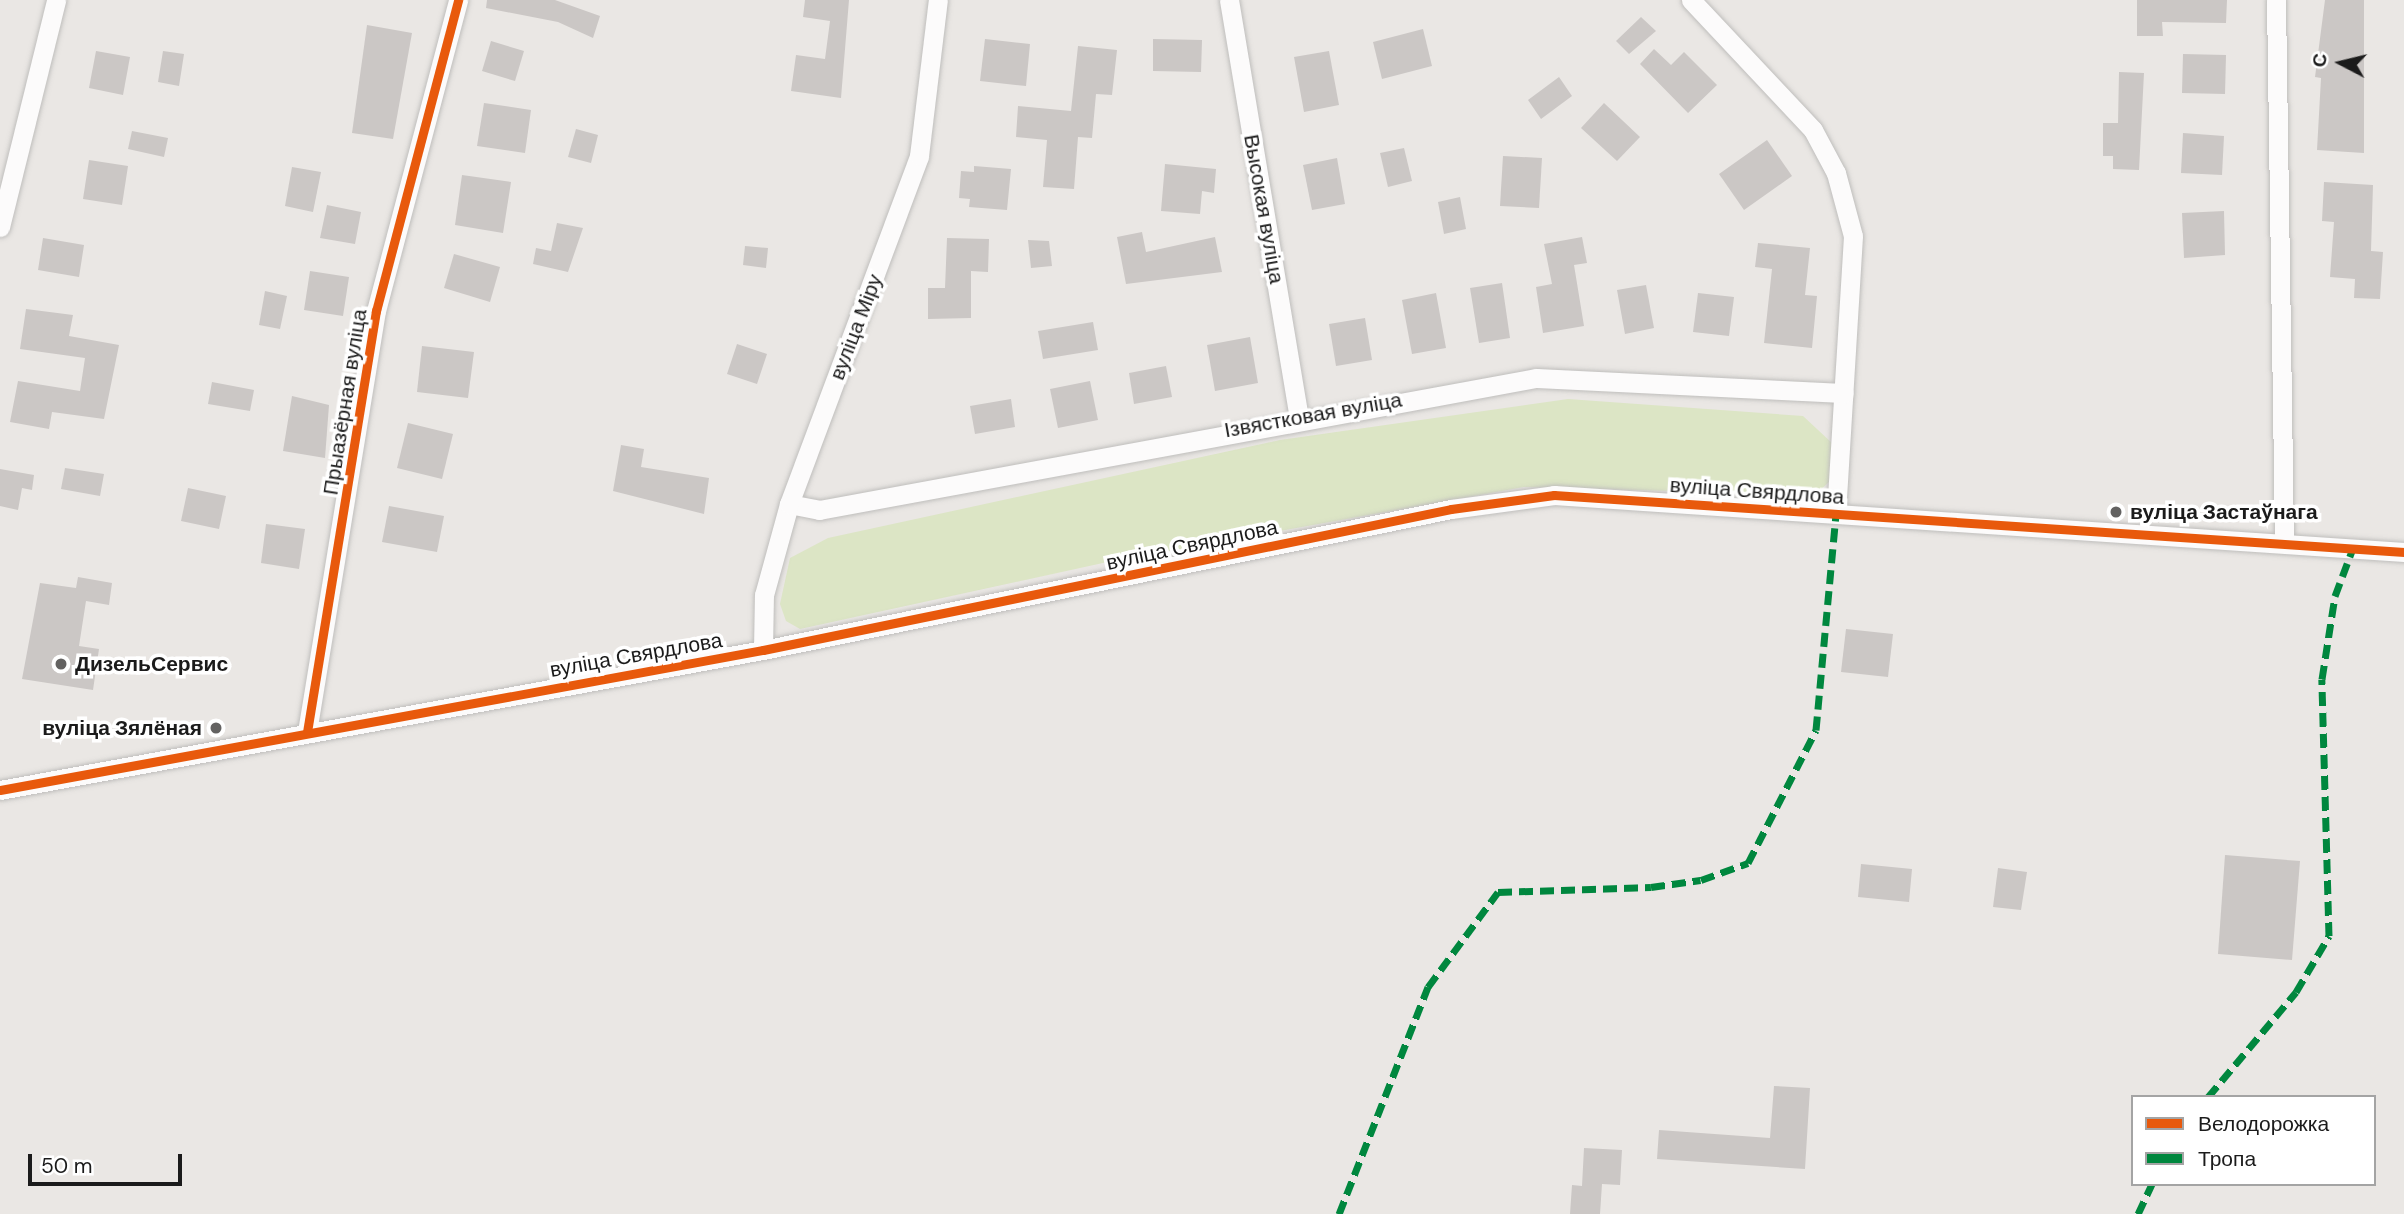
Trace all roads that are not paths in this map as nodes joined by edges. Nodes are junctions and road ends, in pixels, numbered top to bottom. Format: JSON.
{"nodes":[{"id":1,"x":56,"y":0,"type":"edge"},
{"id":2,"x":458,"y":0,"type":"edge"},
{"id":3,"x":938,"y":0,"type":"edge"},
{"id":4,"x":1229,"y":0,"type":"edge"},
{"id":5,"x":1691,"y":0,"type":"edge"},
{"id":6,"x":2276,"y":0,"type":"edge"},
{"id":7,"x":0,"y":227,"type":"edge"},
{"id":8,"x":1844,"y":393,"type":"junction"},
{"id":9,"x":1299,"y":417,"type":"junction"},
{"id":10,"x":789,"y":504,"type":"junction"},
{"id":11,"x":1836,"y":513,"type":"junction"},
{"id":12,"x":2284,"y":542,"type":"junction"},
{"id":13,"x":2404,"y":552,"type":"edge"},
{"id":14,"x":763,"y":650,"type":"junction"},
{"id":15,"x":307,"y":732,"type":"junction"},
{"id":16,"x":0,"y":790,"type":"edge"}],
"edges":[{"from":1,"to":7,"type":"street"},
{"from":2,"to":15,"type":"street","name":"Прыазёрная вуліца"},
{"from":3,"to":10,"type":"street","name":"вуліца Міру"},
{"from":4,"to":9,"type":"street","name":"Высокая вуліца"},
{"from":5,"to":8,"type":"street"},
{"from":6,"to":12,"type":"street"},
{"from":8,"to":9,"type":"street","name":"Ізвястковая вуліца"},
{"from":8,"to":11,"type":"street"},
{"from":9,"to":10,"type":"street","name":"Ізвястковая вуліца"},
{"from":10,"to":14,"type":"street","name":"вуліца Міру"},
{"from":11,"to":12,"type":"street","name":"вуліца Свярдлова"},
{"from":11,"to":14,"type":"street","name":"вуліца Свярдлова"},
{"from":12,"to":13,"type":"street","name":"вуліца Свярдлова"},
{"from":14,"to":15,"type":"street","name":"вуліца Свярдлова"},
{"from":15,"to":16,"type":"street","name":"вуліца Свярдлова"}]}
